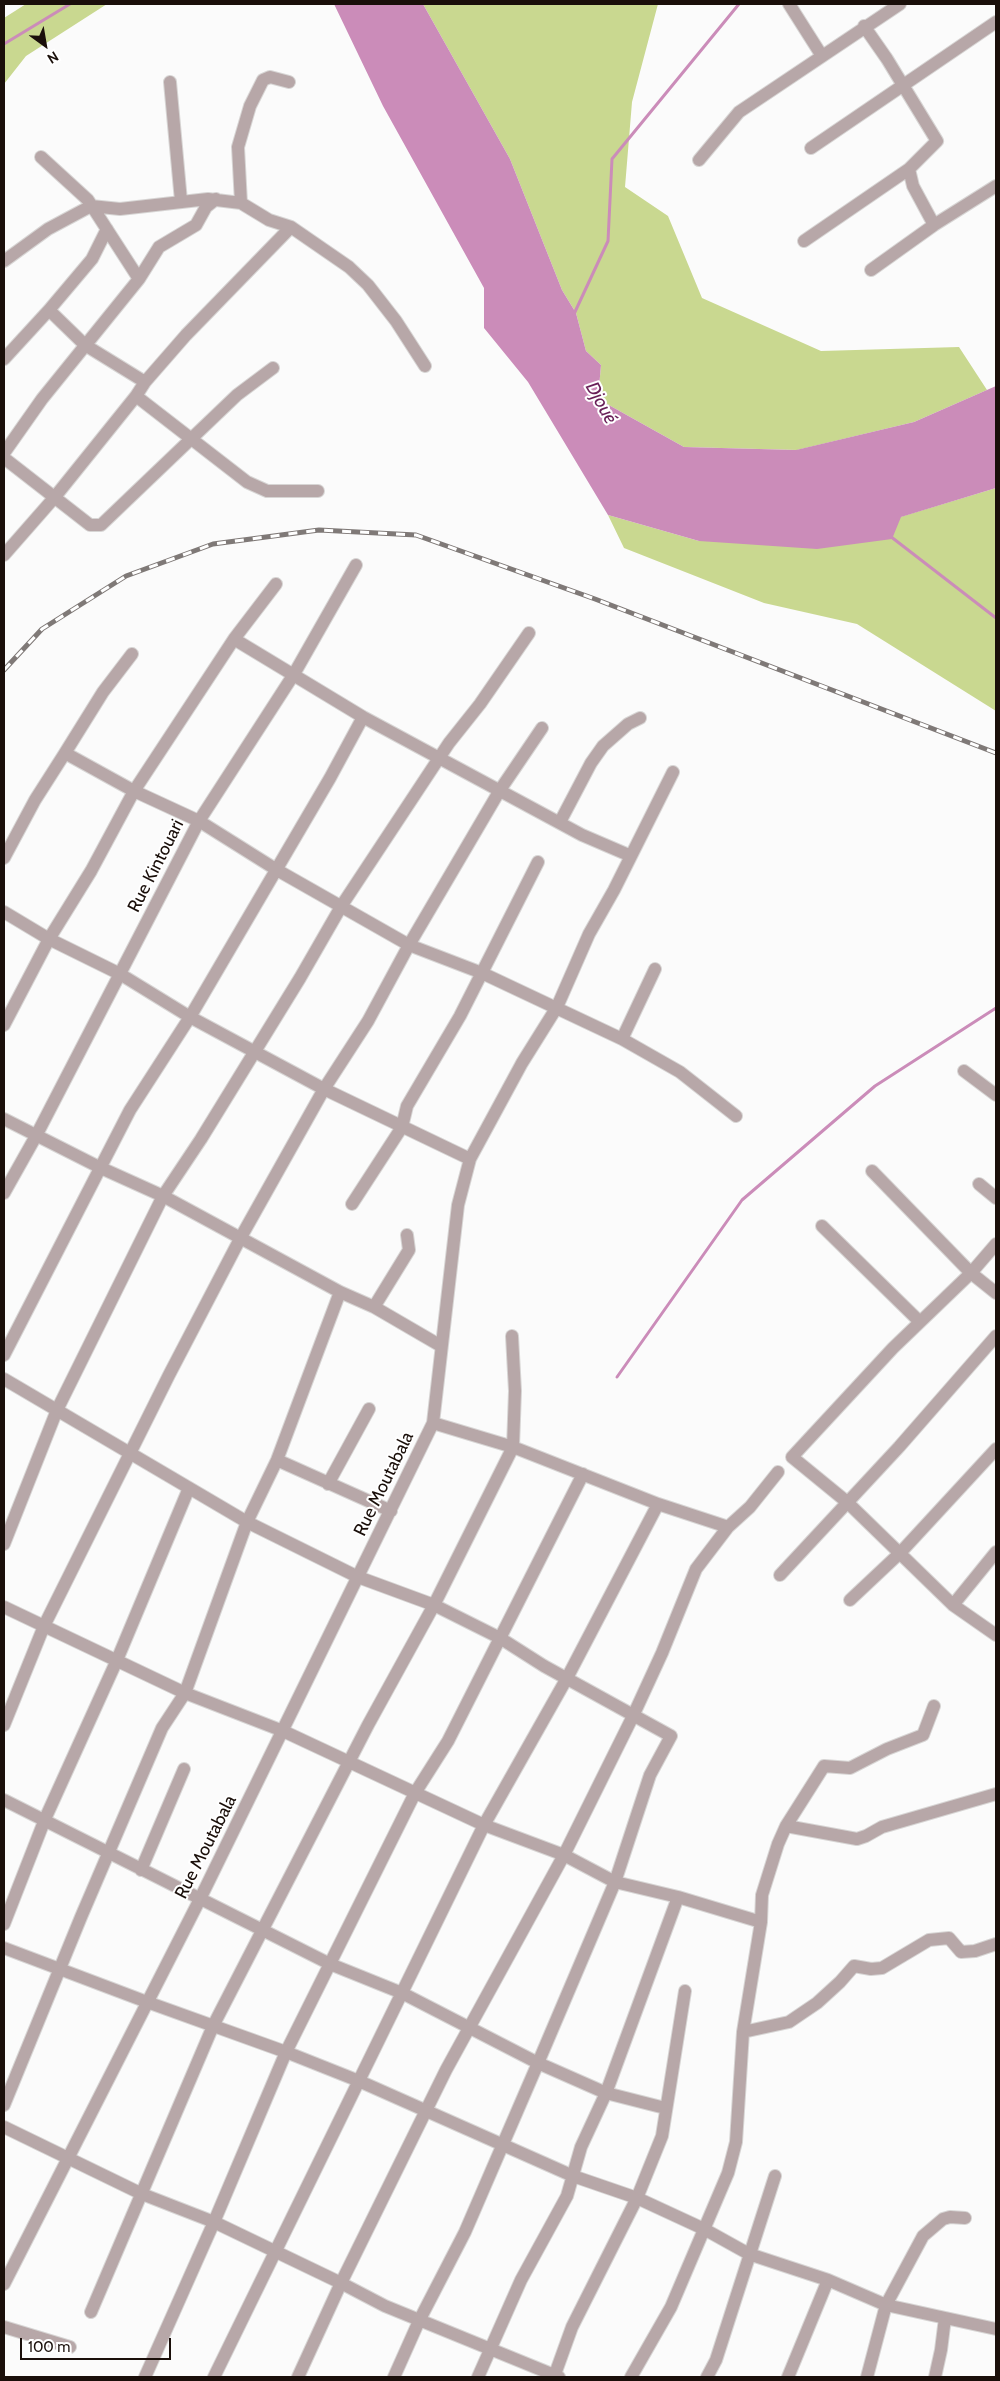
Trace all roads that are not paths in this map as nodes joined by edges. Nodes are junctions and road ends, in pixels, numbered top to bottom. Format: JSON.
{"nodes":[{"id":1,"x":790,"y":4,"type":"edge"},
{"id":2,"x":900,"y":4,"type":"edge"},
{"id":3,"x":996,"y":22,"type":"edge"},
{"id":4,"x":864,"y":26,"type":"junction"},
{"id":5,"x":822,"y":56,"type":"junction"},
{"id":6,"x":170,"y":82,"type":"dead end"},
{"id":7,"x":289,"y":82,"type":"dead end"},
{"id":8,"x":903,"y":86,"type":"junction"},
{"id":9,"x":811,"y":148,"type":"dead end"},
{"id":10,"x":41,"y":157,"type":"dead end"},
{"id":11,"x":699,"y":160,"type":"dead end"},
{"id":12,"x":909,"y":169,"type":"junction"},
{"id":13,"x":996,"y":186,"type":"edge"},
{"id":14,"x":216,"y":199,"type":"junction"},
{"id":15,"x":182,"y":200,"type":"junction"},
{"id":16,"x":241,"y":203,"type":"junction"},
{"id":17,"x":91,"y":206,"type":"junction"},
{"id":18,"x":934,"y":225,"type":"junction"},
{"id":19,"x":291,"y":227,"type":"junction"},
{"id":20,"x":107,"y":229,"type":"junction"},
{"id":21,"x":804,"y":241,"type":"dead end"},
{"id":22,"x":4,"y":261,"type":"edge"},
{"id":23,"x":871,"y":270,"type":"dead end"},
{"id":24,"x":139,"y":279,"type":"junction"},
{"id":25,"x":49,"y":310,"type":"junction"},
{"id":26,"x":85,"y":345,"type":"junction"},
{"id":27,"x":4,"y":359,"type":"edge"},
{"id":28,"x":425,"y":366,"type":"dead end"},
{"id":29,"x":273,"y":368,"type":"dead end"},
{"id":30,"x":144,"y":382,"type":"junction"},
{"id":31,"x":136,"y":396,"type":"junction"},
{"id":32,"x":192,"y":439,"type":"junction"},
{"id":33,"x":4,"y":453,"type":"edge"},
{"id":34,"x":4,"y":458,"type":"edge"},
{"id":35,"x":318,"y":490,"type":"dead end"},
{"id":36,"x":54,"y":498,"type":"junction"},
{"id":37,"x":4,"y":554,"type":"edge"},
{"id":38,"x":356,"y":565,"type":"dead end"},
{"id":39,"x":276,"y":584,"type":"dead end"},
{"id":40,"x":529,"y":633,"type":"dead end"},
{"id":41,"x":234,"y":639,"type":"junction"},
{"id":42,"x":132,"y":654,"type":"dead end"},
{"id":43,"x":294,"y":674,"type":"junction"},
{"id":44,"x":363,"y":717,"type":"junction"},
{"id":45,"x":640,"y":718,"type":"dead end"},
{"id":46,"x":542,"y":728,"type":"dead end"},
{"id":47,"x":65,"y":753,"type":"junction"},
{"id":48,"x":439,"y":758,"type":"junction"},
{"id":49,"x":673,"y":772,"type":"dead end"},
{"id":50,"x":500,"y":790,"type":"junction"},
{"id":51,"x":134,"y":791,"type":"junction"},
{"id":52,"x":199,"y":821,"type":"junction"},
{"id":53,"x":560,"y":822,"type":"junction"},
{"id":54,"x":631,"y":856,"type":"junction"},
{"id":55,"x":4,"y":858,"type":"edge"},
{"id":56,"x":538,"y":862,"type":"dead end"},
{"id":57,"x":277,"y":870,"type":"junction"},
{"id":58,"x":342,"y":905,"type":"junction"},
{"id":59,"x":4,"y":912,"type":"edge"},
{"id":60,"x":49,"y":939,"type":"junction"},
{"id":61,"x":409,"y":946,"type":"junction"},
{"id":62,"x":655,"y":969,"type":"dead end"},
{"id":63,"x":482,"y":973,"type":"junction"},
{"id":64,"x":120,"y":974,"type":"junction"},
{"id":65,"x":557,"y":1007,"type":"junction"},
{"id":66,"x":190,"y":1017,"type":"junction"},
{"id":67,"x":4,"y":1025,"type":"edge"},
{"id":68,"x":622,"y":1039,"type":"junction"},
{"id":69,"x":255,"y":1052,"type":"junction"},
{"id":70,"x":964,"y":1072,"type":"dead end"},
{"id":71,"x":324,"y":1089,"type":"junction"},
{"id":72,"x":996,"y":1095,"type":"edge"},
{"id":73,"x":736,"y":1116,"type":"dead end"},
{"id":74,"x":4,"y":1119,"type":"edge"},
{"id":75,"x":402,"y":1127,"type":"junction"},
{"id":76,"x":36,"y":1136,"type":"junction"},
{"id":77,"x":470,"y":1159,"type":"junction"},
{"id":78,"x":100,"y":1168,"type":"junction"},
{"id":79,"x":872,"y":1171,"type":"dead end"},
{"id":80,"x":979,"y":1184,"type":"dead end"},
{"id":81,"x":4,"y":1193,"type":"edge"},
{"id":82,"x":163,"y":1196,"type":"junction"},
{"id":83,"x":996,"y":1198,"type":"edge"},
{"id":84,"x":352,"y":1204,"type":"dead end"},
{"id":85,"x":822,"y":1226,"type":"dead end"},
{"id":86,"x":407,"y":1235,"type":"dead end"},
{"id":87,"x":241,"y":1237,"type":"junction"},
{"id":88,"x":996,"y":1244,"type":"edge"},
{"id":89,"x":971,"y":1273,"type":"junction"},
{"id":90,"x":340,"y":1292,"type":"junction"},
{"id":91,"x":996,"y":1293,"type":"edge"},
{"id":92,"x":374,"y":1307,"type":"junction"},
{"id":93,"x":919,"y":1321,"type":"junction"},
{"id":94,"x":512,"y":1336,"type":"dead end"},
{"id":95,"x":996,"y":1336,"type":"edge"},
{"id":96,"x":442,"y":1346,"type":"junction"},
{"id":97,"x":4,"y":1355,"type":"edge"},
{"id":98,"x":4,"y":1379,"type":"edge"},
{"id":99,"x":369,"y":1409,"type":"dead end"},
{"id":100,"x":57,"y":1410,"type":"junction"},
{"id":101,"x":434,"y":1423,"type":"junction"},
{"id":102,"x":513,"y":1447,"type":"junction"},
{"id":103,"x":996,"y":1449,"type":"edge"},
{"id":104,"x":130,"y":1453,"type":"junction"},
{"id":105,"x":277,"y":1460,"type":"junction"},
{"id":106,"x":778,"y":1472,"type":"dead end"},
{"id":107,"x":582,"y":1474,"type":"junction"},
{"id":108,"x":328,"y":1484,"type":"junction"},
{"id":109,"x":189,"y":1488,"type":"junction"},
{"id":110,"x":847,"y":1502,"type":"junction"},
{"id":111,"x":658,"y":1504,"type":"junction"},
{"id":112,"x":391,"y":1511,"type":"junction"},
{"id":113,"x":247,"y":1522,"type":"junction"},
{"id":114,"x":728,"y":1527,"type":"junction"},
{"id":115,"x":4,"y":1544,"type":"edge"},
{"id":116,"x":996,"y":1552,"type":"edge"},
{"id":117,"x":900,"y":1553,"type":"junction"},
{"id":118,"x":780,"y":1575,"type":"dead end"},
{"id":119,"x":358,"y":1577,"type":"junction"},
{"id":120,"x":850,"y":1600,"type":"dead end"},
{"id":121,"x":953,"y":1605,"type":"junction"},
{"id":122,"x":434,"y":1606,"type":"junction"},
{"id":123,"x":4,"y":1607,"type":"edge"},
{"id":124,"x":44,"y":1626,"type":"junction"},
{"id":125,"x":996,"y":1635,"type":"edge"},
{"id":126,"x":500,"y":1638,"type":"junction"},
{"id":127,"x":117,"y":1660,"type":"junction"},
{"id":128,"x":567,"y":1678,"type":"junction"},
{"id":129,"x":185,"y":1693,"type":"junction"},
{"id":130,"x":934,"y":1706,"type":"dead end"},
{"id":131,"x":633,"y":1716,"type":"junction"},
{"id":132,"x":4,"y":1725,"type":"edge"},
{"id":133,"x":283,"y":1731,"type":"junction"},
{"id":134,"x":350,"y":1763,"type":"junction"},
{"id":135,"x":184,"y":1769,"type":"dead end"},
{"id":136,"x":415,"y":1793,"type":"junction"},
{"id":137,"x":996,"y":1794,"type":"edge"},
{"id":138,"x":4,"y":1800,"type":"edge"},
{"id":139,"x":45,"y":1819,"type":"junction"},
{"id":140,"x":484,"y":1825,"type":"junction"},
{"id":141,"x":786,"y":1826,"type":"junction"},
{"id":142,"x":109,"y":1853,"type":"junction"},
{"id":143,"x":564,"y":1854,"type":"junction"},
{"id":144,"x":141,"y":1870,"type":"junction"},
{"id":145,"x":615,"y":1882,"type":"junction"},
{"id":146,"x":678,"y":1897,"type":"junction"},
{"id":147,"x":200,"y":1898,"type":"junction"},
{"id":148,"x":761,"y":1922,"type":"junction"},
{"id":149,"x":4,"y":1924,"type":"edge"},
{"id":150,"x":262,"y":1929,"type":"junction"},
{"id":151,"x":996,"y":1944,"type":"edge"},
{"id":152,"x":4,"y":1948,"type":"edge"},
{"id":153,"x":330,"y":1964,"type":"junction"},
{"id":154,"x":61,"y":1970,"type":"junction"},
{"id":155,"x":685,"y":1991,"type":"dead end"},
{"id":156,"x":402,"y":1993,"type":"junction"},
{"id":157,"x":147,"y":2002,"type":"junction"},
{"id":158,"x":213,"y":2026,"type":"junction"},
{"id":159,"x":468,"y":2027,"type":"junction"},
{"id":160,"x":742,"y":2032,"type":"junction"},
{"id":161,"x":286,"y":2052,"type":"junction"},
{"id":162,"x":538,"y":2063,"type":"junction"},
{"id":163,"x":359,"y":2081,"type":"junction"},
{"id":164,"x":606,"y":2093,"type":"junction"},
{"id":165,"x":4,"y":2105,"type":"edge"},
{"id":166,"x":666,"y":2108,"type":"junction"},
{"id":167,"x":426,"y":2109,"type":"junction"},
{"id":168,"x":4,"y":2126,"type":"edge"},
{"id":169,"x":503,"y":2145,"type":"junction"},
{"id":170,"x":70,"y":2158,"type":"junction"},
{"id":171,"x":573,"y":2176,"type":"junction"},
{"id":172,"x":775,"y":2176,"type":"dead end"},
{"id":173,"x":142,"y":2194,"type":"junction"},
{"id":174,"x":637,"y":2198,"type":"junction"},
{"id":175,"x":965,"y":2218,"type":"dead end"},
{"id":176,"x":214,"y":2222,"type":"junction"},
{"id":177,"x":704,"y":2229,"type":"junction"},
{"id":178,"x":276,"y":2251,"type":"junction"},
{"id":179,"x":749,"y":2254,"type":"junction"},
{"id":180,"x":828,"y":2280,"type":"junction"},
{"id":181,"x":341,"y":2283,"type":"junction"},
{"id":182,"x":4,"y":2284,"type":"edge"},
{"id":183,"x":886,"y":2305,"type":"junction"},
{"id":184,"x":90,"y":2312,"type":"dead end"},
{"id":185,"x":945,"y":2318,"type":"junction"},
{"id":186,"x":419,"y":2321,"type":"junction"},
{"id":187,"x":4,"y":2327,"type":"edge"},
{"id":188,"x":996,"y":2329,"type":"edge"},
{"id":189,"x":70,"y":2347,"type":"dead end"},
{"id":190,"x":490,"y":2348,"type":"junction"},
{"id":191,"x":145,"y":2377,"type":"edge"},
{"id":192,"x":214,"y":2377,"type":"edge"},
{"id":193,"x":298,"y":2377,"type":"edge"},
{"id":194,"x":394,"y":2377,"type":"edge"},
{"id":195,"x":478,"y":2377,"type":"edge"},
{"id":196,"x":556,"y":2377,"type":"edge"},
{"id":197,"x":631,"y":2377,"type":"edge"},
{"id":198,"x":707,"y":2377,"type":"edge"},
{"id":199,"x":788,"y":2377,"type":"edge"},
{"id":200,"x":867,"y":2377,"type":"edge"},
{"id":201,"x":935,"y":2377,"type":"edge"}],
"edges":[{"from":1,"to":5,"type":"street"},
{"from":2,"to":4,"type":"street"},
{"from":3,"to":8,"type":"street"},
{"from":4,"to":5,"type":"street"},
{"from":4,"to":8,"type":"street"},
{"from":5,"to":11,"type":"street"},
{"from":6,"to":15,"type":"street"},
{"from":7,"to":16,"type":"street"},
{"from":8,"to":9,"type":"street"},
{"from":8,"to":12,"type":"street"},
{"from":10,"to":17,"type":"street"},
{"from":12,"to":18,"type":"street"},
{"from":12,"to":21,"type":"street"},
{"from":13,"to":18,"type":"street"},
{"from":14,"to":15,"type":"street"},
{"from":14,"to":16,"type":"street"},
{"from":14,"to":24,"type":"street"},
{"from":15,"to":17,"type":"street"},
{"from":16,"to":19,"type":"street"},
{"from":17,"to":20,"type":"street"},
{"from":17,"to":22,"type":"street"},
{"from":18,"to":23,"type":"street"},
{"from":19,"to":28,"type":"street"},
{"from":19,"to":30,"type":"street"},
{"from":20,"to":24,"type":"street"},
{"from":20,"to":25,"type":"street"},
{"from":24,"to":26,"type":"street"},
{"from":25,"to":26,"type":"street"},
{"from":25,"to":27,"type":"street"},
{"from":26,"to":30,"type":"street"},
{"from":26,"to":33,"type":"street"},
{"from":29,"to":32,"type":"street"},
{"from":30,"to":31,"type":"street"},
{"from":31,"to":32,"type":"street"},
{"from":31,"to":36,"type":"street"},
{"from":32,"to":35,"type":"street"},
{"from":32,"to":36,"type":"street"},
{"from":34,"to":36,"type":"street"},
{"from":36,"to":37,"type":"street"},
{"from":38,"to":43,"type":"street","name":"Rue Kintouari"},
{"from":39,"to":41,"type":"street"},
{"from":40,"to":48,"type":"street"},
{"from":41,"to":43,"type":"street"},
{"from":41,"to":51,"type":"street"},
{"from":42,"to":47,"type":"street"},
{"from":43,"to":44,"type":"street"},
{"from":43,"to":52,"type":"street","name":"Rue Kintouari"},
{"from":44,"to":48,"type":"street"},
{"from":44,"to":57,"type":"street"},
{"from":45,"to":53,"type":"street"},
{"from":46,"to":50,"type":"street"},
{"from":47,"to":51,"type":"street"},
{"from":47,"to":55,"type":"street"},
{"from":48,"to":50,"type":"street"},
{"from":48,"to":58,"type":"street"},
{"from":49,"to":54,"type":"street"},
{"from":50,"to":53,"type":"street"},
{"from":50,"to":61,"type":"street"},
{"from":51,"to":52,"type":"street"},
{"from":51,"to":60,"type":"street"},
{"from":52,"to":57,"type":"street"},
{"from":52,"to":64,"type":"street","name":"Rue Kintouari"},
{"from":53,"to":54,"type":"street"},
{"from":54,"to":65,"type":"street"},
{"from":56,"to":63,"type":"street"},
{"from":57,"to":58,"type":"street"},
{"from":57,"to":66,"type":"street"},
{"from":58,"to":61,"type":"street"},
{"from":58,"to":69,"type":"street"},
{"from":59,"to":60,"type":"street"},
{"from":60,"to":64,"type":"street"},
{"from":60,"to":67,"type":"street"},
{"from":61,"to":63,"type":"street"},
{"from":61,"to":71,"type":"street"},
{"from":62,"to":68,"type":"street"},
{"from":63,"to":65,"type":"street"},
{"from":63,"to":75,"type":"street"},
{"from":64,"to":66,"type":"street"},
{"from":64,"to":76,"type":"street","name":"Rue Kintouari"},
{"from":65,"to":68,"type":"street"},
{"from":65,"to":77,"type":"street"},
{"from":66,"to":69,"type":"street"},
{"from":66,"to":78,"type":"street"},
{"from":68,"to":73,"type":"street"},
{"from":69,"to":71,"type":"street"},
{"from":69,"to":82,"type":"street"},
{"from":70,"to":72,"type":"street"},
{"from":71,"to":75,"type":"street"},
{"from":71,"to":87,"type":"street"},
{"from":74,"to":76,"type":"street"},
{"from":75,"to":77,"type":"street"},
{"from":75,"to":84,"type":"street"},
{"from":76,"to":78,"type":"street"},
{"from":76,"to":81,"type":"street","name":"Rue Kintouari"},
{"from":77,"to":96,"type":"street"},
{"from":78,"to":82,"type":"street"},
{"from":78,"to":97,"type":"street"},
{"from":79,"to":89,"type":"street"},
{"from":80,"to":83,"type":"street"},
{"from":82,"to":87,"type":"street"},
{"from":82,"to":100,"type":"street"},
{"from":85,"to":93,"type":"street"},
{"from":86,"to":92,"type":"street"},
{"from":87,"to":90,"type":"street"},
{"from":87,"to":104,"type":"street"},
{"from":88,"to":89,"type":"street"},
{"from":89,"to":91,"type":"street"},
{"from":89,"to":93,"type":"street"},
{"from":90,"to":92,"type":"street"},
{"from":90,"to":105,"type":"street"},
{"from":92,"to":96,"type":"street"},
{"from":93,"to":110,"type":"street"},
{"from":94,"to":102,"type":"street"},
{"from":95,"to":110,"type":"street"},
{"from":96,"to":101,"type":"street"},
{"from":98,"to":100,"type":"street"},
{"from":99,"to":108,"type":"street"},
{"from":100,"to":104,"type":"street"},
{"from":100,"to":115,"type":"street"},
{"from":101,"to":102,"type":"street"},
{"from":101,"to":112,"type":"street","name":"Rue Moutabala"},
{"from":102,"to":107,"type":"street"},
{"from":102,"to":122,"type":"street"},
{"from":103,"to":117,"type":"street"},
{"from":104,"to":109,"type":"street"},
{"from":104,"to":124,"type":"street"},
{"from":105,"to":108,"type":"street"},
{"from":105,"to":113,"type":"street"},
{"from":106,"to":114,"type":"street"},
{"from":107,"to":111,"type":"street"},
{"from":107,"to":126,"type":"street"},
{"from":108,"to":112,"type":"street"},
{"from":109,"to":113,"type":"street"},
{"from":109,"to":127,"type":"street"},
{"from":110,"to":117,"type":"street"},
{"from":110,"to":118,"type":"street"},
{"from":111,"to":114,"type":"street"},
{"from":111,"to":128,"type":"street"},
{"from":112,"to":119,"type":"street","name":"Rue Moutabala"},
{"from":113,"to":119,"type":"street"},
{"from":113,"to":129,"type":"street"},
{"from":114,"to":131,"type":"street"},
{"from":116,"to":121,"type":"street"},
{"from":117,"to":120,"type":"street"},
{"from":117,"to":121,"type":"street"},
{"from":119,"to":122,"type":"street"},
{"from":119,"to":133,"type":"street","name":"Rue Moutabala"},
{"from":121,"to":125,"type":"street"},
{"from":122,"to":126,"type":"street"},
{"from":122,"to":134,"type":"street"},
{"from":123,"to":124,"type":"street"},
{"from":124,"to":127,"type":"street"},
{"from":124,"to":132,"type":"street"},
{"from":126,"to":128,"type":"street"},
{"from":126,"to":136,"type":"street"},
{"from":127,"to":129,"type":"street"},
{"from":127,"to":139,"type":"street"},
{"from":128,"to":131,"type":"street"},
{"from":128,"to":140,"type":"street"},
{"from":129,"to":133,"type":"street"},
{"from":129,"to":142,"type":"street"},
{"from":130,"to":141,"type":"street"},
{"from":131,"to":143,"type":"street"},
{"from":131,"to":145,"type":"street"},
{"from":133,"to":134,"type":"street"},
{"from":133,"to":147,"type":"street","name":"Rue Moutabala"},
{"from":134,"to":136,"type":"street"},
{"from":134,"to":150,"type":"street"},
{"from":135,"to":144,"type":"street"},
{"from":136,"to":140,"type":"street"},
{"from":136,"to":153,"type":"street"},
{"from":137,"to":141,"type":"street"},
{"from":138,"to":139,"type":"street"},
{"from":139,"to":142,"type":"street"},
{"from":139,"to":149,"type":"street"},
{"from":140,"to":143,"type":"street"},
{"from":140,"to":156,"type":"street"},
{"from":141,"to":148,"type":"street"},
{"from":142,"to":144,"type":"street"},
{"from":142,"to":154,"type":"street"},
{"from":143,"to":145,"type":"street"},
{"from":143,"to":159,"type":"street"},
{"from":144,"to":147,"type":"street"},
{"from":145,"to":146,"type":"street"},
{"from":145,"to":162,"type":"street"},
{"from":146,"to":148,"type":"street"},
{"from":146,"to":164,"type":"street"},
{"from":147,"to":150,"type":"street"},
{"from":147,"to":157,"type":"street","name":"Rue Moutabala"},
{"from":148,"to":160,"type":"street"},
{"from":150,"to":153,"type":"street"},
{"from":150,"to":158,"type":"street"},
{"from":151,"to":160,"type":"street"},
{"from":152,"to":154,"type":"street"},
{"from":153,"to":156,"type":"street"},
{"from":153,"to":161,"type":"street"},
{"from":154,"to":157,"type":"street"},
{"from":154,"to":165,"type":"street"},
{"from":155,"to":166,"type":"street"},
{"from":156,"to":159,"type":"street"},
{"from":156,"to":163,"type":"street"},
{"from":157,"to":158,"type":"street"},
{"from":157,"to":170,"type":"street","name":"Rue Moutabala"},
{"from":158,"to":161,"type":"street"},
{"from":158,"to":173,"type":"street"},
{"from":159,"to":162,"type":"street"},
{"from":159,"to":167,"type":"street"},
{"from":160,"to":177,"type":"street"},
{"from":161,"to":163,"type":"street"},
{"from":161,"to":176,"type":"street"},
{"from":162,"to":164,"type":"street"},
{"from":162,"to":169,"type":"street"},
{"from":163,"to":167,"type":"street"},
{"from":163,"to":178,"type":"street"},
{"from":164,"to":166,"type":"street"},
{"from":164,"to":171,"type":"street"},
{"from":166,"to":174,"type":"street"},
{"from":167,"to":169,"type":"street"},
{"from":167,"to":181,"type":"street"},
{"from":168,"to":170,"type":"street"},
{"from":169,"to":171,"type":"street"},
{"from":169,"to":186,"type":"street"},
{"from":170,"to":173,"type":"street"},
{"from":170,"to":182,"type":"street","name":"Rue Moutabala"},
{"from":171,"to":174,"type":"street"},
{"from":171,"to":190,"type":"street"},
{"from":172,"to":179,"type":"street"},
{"from":173,"to":176,"type":"street"},
{"from":173,"to":184,"type":"street"},
{"from":174,"to":177,"type":"street"},
{"from":174,"to":196,"type":"street"},
{"from":175,"to":183,"type":"street"},
{"from":176,"to":178,"type":"street"},
{"from":176,"to":191,"type":"street"},
{"from":177,"to":179,"type":"street"},
{"from":177,"to":197,"type":"street"},
{"from":178,"to":181,"type":"street"},
{"from":178,"to":192,"type":"street"},
{"from":179,"to":180,"type":"street"},
{"from":179,"to":198,"type":"street"},
{"from":180,"to":183,"type":"street"},
{"from":180,"to":199,"type":"street"},
{"from":181,"to":186,"type":"street"},
{"from":181,"to":193,"type":"street"},
{"from":183,"to":185,"type":"street"},
{"from":183,"to":200,"type":"street"},
{"from":185,"to":188,"type":"street"},
{"from":185,"to":201,"type":"street"},
{"from":186,"to":190,"type":"street"},
{"from":186,"to":194,"type":"street"},
{"from":187,"to":189,"type":"street"},
{"from":190,"to":195,"type":"street"},
{"from":190,"to":196,"type":"street"}]}
